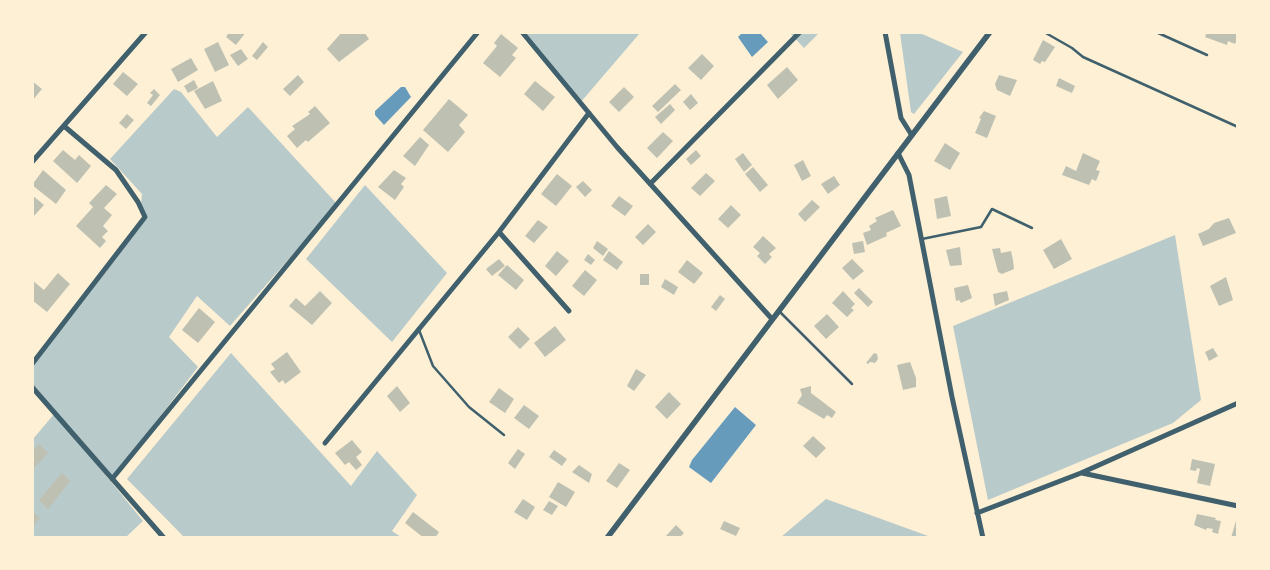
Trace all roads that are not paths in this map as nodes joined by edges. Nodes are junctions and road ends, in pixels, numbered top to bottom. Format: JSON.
{"nodes":[{"id":1,"x":146,"y":32,"type":"edge"},
{"id":2,"x":478,"y":32,"type":"edge"},
{"id":3,"x":522,"y":32,"type":"edge"},
{"id":4,"x":800,"y":32,"type":"edge"},
{"id":5,"x":885,"y":32,"type":"edge"},
{"id":6,"x":990,"y":32,"type":"edge"},
{"id":7,"x":1044,"y":32,"type":"edge"},
{"id":8,"x":1156,"y":32,"type":"edge"},
{"id":9,"x":1207,"y":55,"type":"dead end"},
{"id":10,"x":589,"y":113,"type":"junction"},
{"id":11,"x":64,"y":126,"type":"junction"},
{"id":12,"x":1238,"y":126,"type":"edge"},
{"id":13,"x":912,"y":134,"type":"junction"},
{"id":14,"x":898,"y":153,"type":"junction"},
{"id":15,"x":32,"y":162,"type":"edge"},
{"id":16,"x":650,"y":184,"type":"junction"},
{"id":17,"x":1032,"y":228,"type":"dead end"},
{"id":18,"x":499,"y":232,"type":"junction"},
{"id":19,"x":922,"y":239,"type":"junction"},
{"id":20,"x":778,"y":310,"type":"junction"},
{"id":21,"x":569,"y":311,"type":"dead end"},
{"id":22,"x":772,"y":319,"type":"junction"},
{"id":23,"x":419,"y":330,"type":"junction"},
{"id":24,"x":32,"y":364,"type":"edge"},
{"id":25,"x":852,"y":384,"type":"dead end"},
{"id":26,"x":32,"y":387,"type":"edge"},
{"id":27,"x":1238,"y":403,"type":"edge"},
{"id":28,"x":504,"y":435,"type":"dead end"},
{"id":29,"x":325,"y":443,"type":"dead end"},
{"id":30,"x":1081,"y":473,"type":"junction"},
{"id":31,"x":112,"y":479,"type":"junction"},
{"id":32,"x":1238,"y":506,"type":"edge"},
{"id":33,"x":978,"y":513,"type":"junction"},
{"id":34,"x":164,"y":538,"type":"edge"},
{"id":35,"x":607,"y":538,"type":"edge"},
{"id":36,"x":983,"y":538,"type":"edge"}],
"edges":[{"from":1,"to":11,"type":"street"},
{"from":2,"to":31,"type":"street"},
{"from":3,"to":10,"type":"street"},
{"from":4,"to":16,"type":"street"},
{"from":5,"to":13,"type":"street"},
{"from":6,"to":13,"type":"street"},
{"from":7,"to":12,"type":"lane"},
{"from":8,"to":9,"type":"lane"},
{"from":10,"to":16,"type":"street"},
{"from":10,"to":18,"type":"street"},
{"from":11,"to":15,"type":"street"},
{"from":11,"to":24,"type":"street"},
{"from":13,"to":14,"type":"street"},
{"from":14,"to":19,"type":"street"},
{"from":14,"to":20,"type":"street"},
{"from":16,"to":22,"type":"street"},
{"from":17,"to":19,"type":"lane"},
{"from":18,"to":21,"type":"street"},
{"from":18,"to":23,"type":"street"},
{"from":19,"to":33,"type":"street"},
{"from":20,"to":22,"type":"street"},
{"from":20,"to":25,"type":"lane"},
{"from":22,"to":35,"type":"street"},
{"from":23,"to":28,"type":"lane"},
{"from":23,"to":29,"type":"street"},
{"from":26,"to":31,"type":"street"},
{"from":27,"to":30,"type":"street"},
{"from":30,"to":32,"type":"street"},
{"from":30,"to":33,"type":"street"},
{"from":31,"to":34,"type":"street"},
{"from":33,"to":36,"type":"street"}]}
